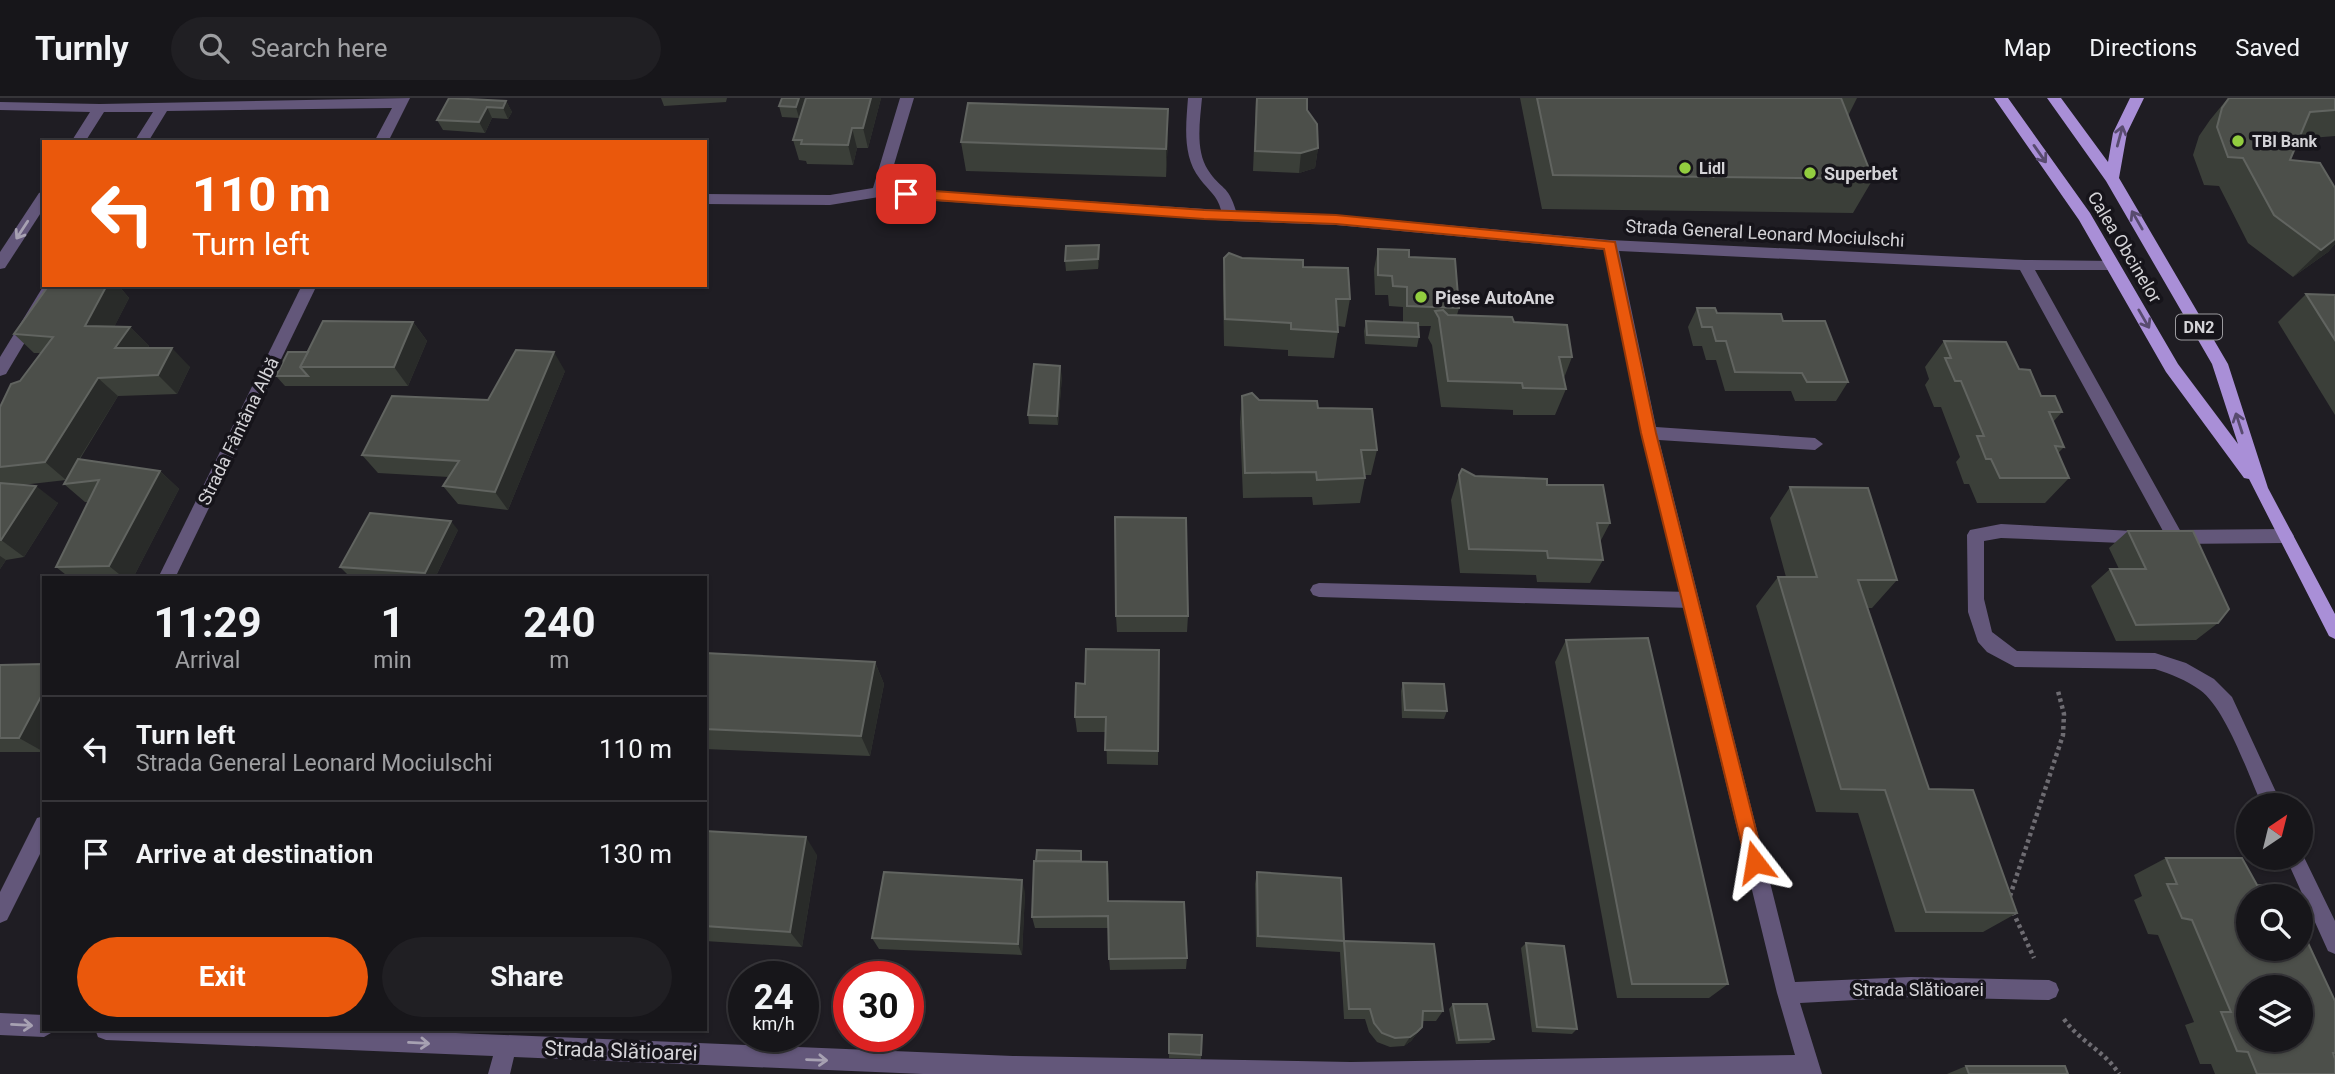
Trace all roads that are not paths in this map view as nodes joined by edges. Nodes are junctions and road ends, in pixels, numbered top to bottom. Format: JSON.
{"nodes":[{"id":1,"x":907,"y":98,"type":"edge"},
{"id":2,"x":1195,"y":98,"type":"edge"},
{"id":3,"x":2001,"y":98,"type":"edge"},
{"id":4,"x":2054,"y":98,"type":"edge"},
{"id":5,"x":2137,"y":98,"type":"edge"},
{"id":6,"x":401,"y":100,"type":"edge"},
{"id":7,"x":5,"y":104,"type":"edge"},
{"id":8,"x":163,"y":107,"type":"junction"},
{"id":9,"x":100,"y":108,"type":"junction"},
{"id":10,"x":79,"y":140,"type":"edge"},
{"id":11,"x":142,"y":140,"type":"edge"},
{"id":12,"x":382,"y":140,"type":"edge"},
{"id":13,"x":2112,"y":178,"type":"junction"},
{"id":14,"x":879,"y":192,"type":"junction"},
{"id":15,"x":42,"y":199,"type":"edge"},
{"id":16,"x":707,"y":199,"type":"edge"},
{"id":17,"x":1230,"y":216,"type":"junction"},
{"id":18,"x":1610,"y":245,"type":"junction"},
{"id":19,"x":0,"y":264,"type":"edge"},
{"id":20,"x":2025,"y":265,"type":"junction"},
{"id":21,"x":2112,"y":265,"type":"junction"},
{"id":22,"x":51,"y":287,"type":"edge"},
{"id":23,"x":309,"y":287,"type":"edge"},
{"id":24,"x":0,"y":370,"type":"edge"},
{"id":25,"x":1649,"y":433,"type":"junction"},
{"id":26,"x":1815,"y":444,"type":"dead end"},
{"id":27,"x":2260,"y":488,"type":"junction"},
{"id":28,"x":2285,"y":536,"type":"junction"},
{"id":29,"x":2175,"y":537,"type":"junction"},
{"id":30,"x":167,"y":576,"type":"edge"},
{"id":31,"x":1319,"y":590,"type":"dead end"},
{"id":32,"x":1690,"y":600,"type":"junction"},
{"id":33,"x":2335,"y":631,"type":"edge"},
{"id":34,"x":2267,"y":793,"type":"edge"},
{"id":35,"x":42,"y":829,"type":"edge"},
{"id":36,"x":2301,"y":870,"type":"edge"},
{"id":37,"x":0,"y":913,"type":"edge"},
{"id":38,"x":2335,"y":944,"type":"edge"},
{"id":39,"x":2049,"y":990,"type":"road end"},
{"id":40,"x":1787,"y":993,"type":"junction"},
{"id":41,"x":0,"y":1024,"type":"edge"},
{"id":42,"x":42,"y":1026,"type":"edge"},
{"id":43,"x":150,"y":1031,"type":"edge"},
{"id":44,"x":506,"y":1047,"type":"junction"},
{"id":45,"x":1810,"y":1070,"type":"edge"},
{"id":46,"x":499,"y":1074,"type":"edge"}],
"edges":[{"from":1,"to":14,"type":"street"},
{"from":2,"to":17,"type":"street"},
{"from":3,"to":21,"type":"main road","name":"Calea Obcinelor","number":"DN2","one_way":true},
{"from":4,"to":13,"type":"main road","name":"Calea Obcinelor","number":"DN2"},
{"from":13,"to":5,"type":"main road","one_way":true},
{"from":6,"to":8,"type":"street"},
{"from":6,"to":12,"type":"street"},
{"from":7,"to":9,"type":"street"},
{"from":8,"to":9,"type":"street"},
{"from":8,"to":11,"type":"street"},
{"from":9,"to":10,"type":"street"},
{"from":27,"to":13,"type":"main road","name":"Calea Obcinelor","number":"DN2","one_way":true},
{"from":14,"to":16,"type":"street","name":"Strada General Leonard Mociulschi"},
{"from":14,"to":17,"type":"street","name":"Strada General Leonard Mociulschi"},
{"from":15,"to":19,"type":"street","one_way":true},
{"from":17,"to":18,"type":"street","name":"Strada General Leonard Mociulschi"},
{"from":18,"to":20,"type":"street","name":"Strada General Leonard Mociulschi"},
{"from":18,"to":25,"type":"street"},
{"from":20,"to":21,"type":"street","name":"Strada General Leonard Mociulschi"},
{"from":20,"to":29,"type":"street"},
{"from":21,"to":27,"type":"main road","name":"Calea Obcinelor","number":"DN2","one_way":true},
{"from":22,"to":24,"type":"street"},
{"from":23,"to":30,"type":"street","name":"Strada Fântâna Albă"},
{"from":25,"to":26,"type":"street"},
{"from":25,"to":32,"type":"street"},
{"from":27,"to":28,"type":"main road","name":"Calea Obcinelor","number":"DN2"},
{"from":28,"to":29,"type":"street"},
{"from":28,"to":33,"type":"main road","name":"Calea Obcinelor","number":"DN2"},
{"from":29,"to":34,"type":"street"},
{"from":31,"to":32,"type":"street"},
{"from":32,"to":40,"type":"street"},
{"from":35,"to":37,"type":"street"},
{"from":36,"to":38,"type":"street"},
{"from":39,"to":40,"type":"street","name":"Strada Slătioarei"},
{"from":40,"to":45,"type":"street"},
{"from":41,"to":42,"type":"street","one_way":true},
{"from":43,"to":44,"type":"street","name":"Strada Slătioarei","one_way":true},
{"from":44,"to":45,"type":"street","name":"Strada Slătioarei","one_way":true},
{"from":44,"to":46,"type":"street"}]}
